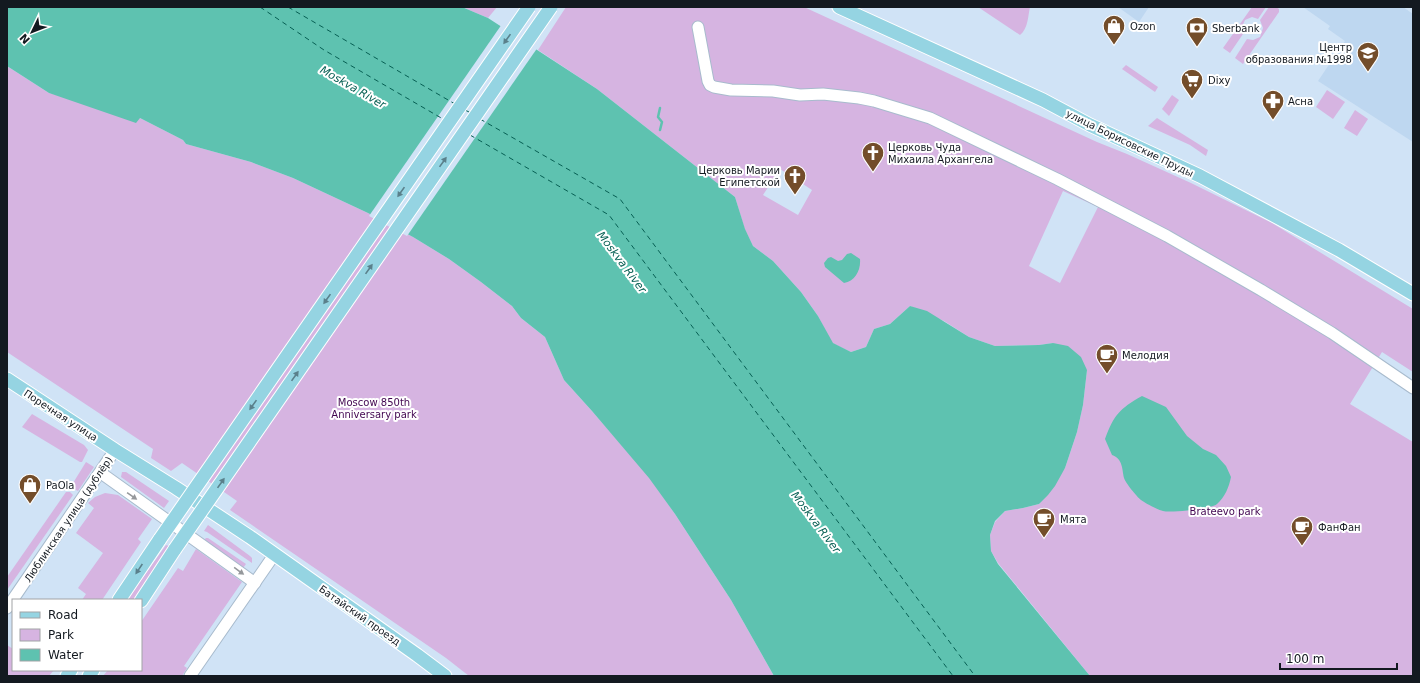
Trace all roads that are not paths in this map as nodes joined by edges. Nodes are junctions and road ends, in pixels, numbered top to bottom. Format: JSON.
{"nodes":[{"id":1,"x":529,"y":7,"type":"edge"},
{"id":2,"x":551,"y":7,"type":"edge"},
{"id":3,"x":839,"y":7,"type":"edge"},
{"id":4,"x":698,"y":27,"type":"dead end"},
{"id":5,"x":1413,"y":294,"type":"edge"},
{"id":6,"x":7,"y":379,"type":"edge"},
{"id":7,"x":1413,"y":388,"type":"edge"},
{"id":8,"x":115,"y":450,"type":"junction"},
{"id":9,"x":100,"y":473,"type":"junction"},
{"id":10,"x":274,"y":555,"type":"junction"},
{"id":11,"x":255,"y":583,"type":"junction"},
{"id":12,"x":13,"y":599,"type":"edge"},
{"id":13,"x":120,"y":599,"type":"edge"},
{"id":14,"x":142,"y":599,"type":"edge"},
{"id":15,"x":190,"y":676,"type":"edge"},
{"id":16,"x":445,"y":676,"type":"edge"}],
"edges":[{"from":1,"to":13,"type":"main road","one_way":true,"bridge":true},
{"from":14,"to":2,"type":"main road","one_way":true,"bridge":true},
{"from":3,"to":5,"type":"main road","name":"улица Борисовские Пруды"},
{"from":4,"to":7,"type":"street"},
{"from":6,"to":8,"type":"main road","name":"Поречная улица"},
{"from":8,"to":9,"type":"street","name":"Люблинская улица (дублёр)"},
{"from":8,"to":10,"type":"main road","name":"Поречная улица"},
{"from":9,"to":11,"type":"street","one_way":true},
{"from":9,"to":12,"type":"street","name":"Люблинская улица (дублёр)"},
{"from":10,"to":11,"type":"street"},
{"from":10,"to":16,"type":"main road","name":"Батайский проезд"},
{"from":11,"to":15,"type":"street"}]}
